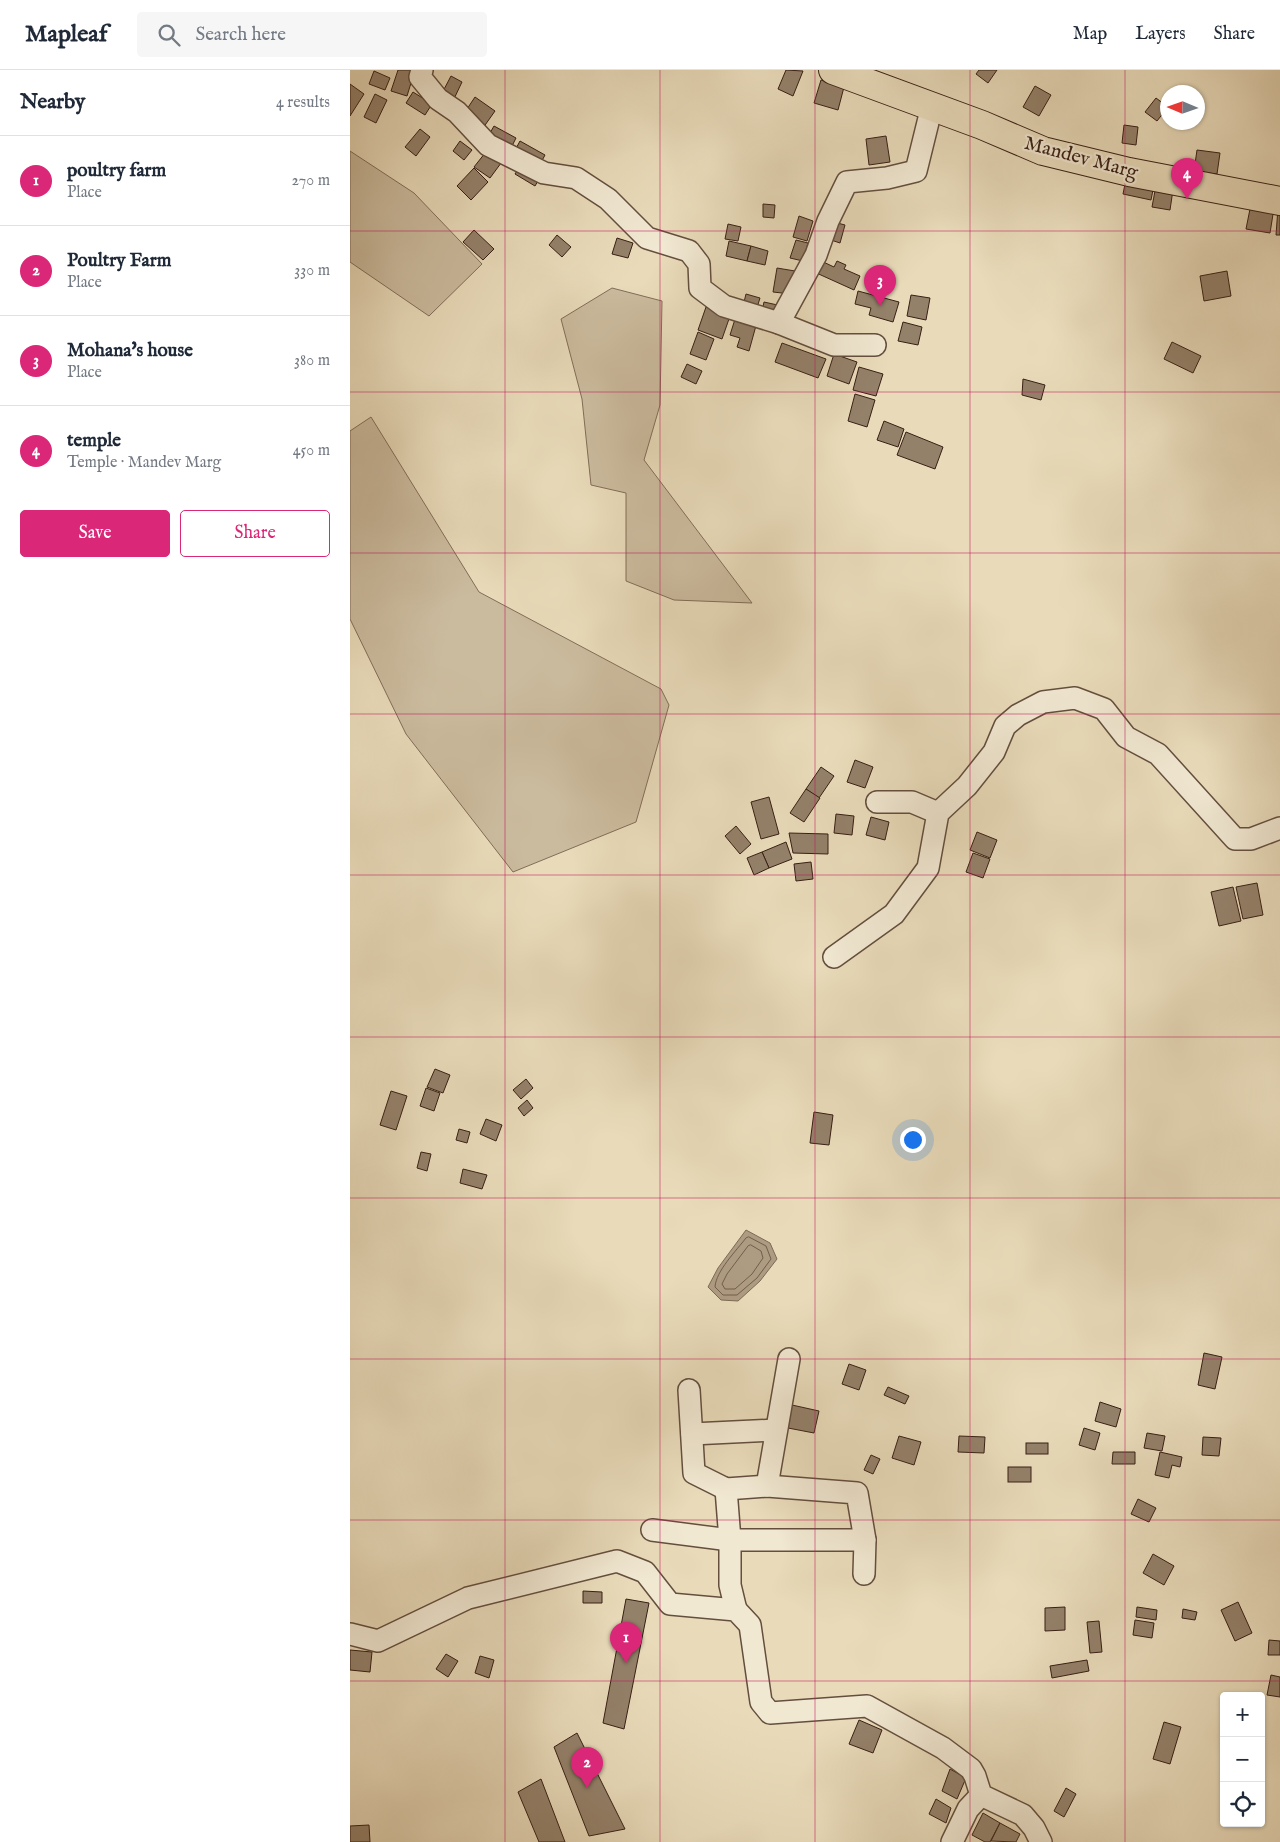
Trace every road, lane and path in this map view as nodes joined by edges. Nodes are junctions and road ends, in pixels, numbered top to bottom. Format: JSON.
{"nodes":[{"id":1,"x":422,"y":70,"type":"edge"},
{"id":2,"x":833,"y":70,"type":"edge"},
{"id":3,"x":932,"y":106,"type":"junction"},
{"id":4,"x":1280,"y":202,"type":"edge"},
{"id":5,"x":779,"y":323,"type":"junction"},
{"id":6,"x":875,"y":346,"type":"dead end"},
{"id":7,"x":877,"y":802,"type":"dead end"},
{"id":8,"x":938,"y":813,"type":"junction"},
{"id":9,"x":1280,"y":828,"type":"edge"},
{"id":10,"x":834,"y":957,"type":"dead end"},
{"id":11,"x":789,"y":1359,"type":"dead end"},
{"id":12,"x":689,"y":1390,"type":"dead end"},
{"id":13,"x":776,"y":1430,"type":"junction"},
{"id":14,"x":692,"y":1434,"type":"junction"},
{"id":15,"x":767,"y":1486,"type":"junction"},
{"id":16,"x":726,"y":1489,"type":"junction"},
{"id":17,"x":652,"y":1530,"type":"dead end"},
{"id":18,"x":730,"y":1540,"type":"junction"},
{"id":19,"x":865,"y":1540,"type":"junction"},
{"id":20,"x":864,"y":1574,"type":"dead end"},
{"id":21,"x":736,"y":1610,"type":"junction"},
{"id":22,"x":350,"y":1634,"type":"edge"},
{"id":23,"x":981,"y":1795,"type":"junction"},
{"id":24,"x":952,"y":1842,"type":"edge"},
{"id":25,"x":1041,"y":1842,"type":"edge"}],
"edges":[{"from":1,"to":5,"type":"street"},
{"from":2,"to":3,"type":"main road","name":"Mandev Marg"},
{"from":3,"to":4,"type":"main road","name":"Mandev Marg"},
{"from":3,"to":5,"type":"street"},
{"from":5,"to":6,"type":"street"},
{"from":7,"to":8,"type":"street"},
{"from":8,"to":9,"type":"street"},
{"from":8,"to":10,"type":"street"},
{"from":11,"to":13,"type":"street"},
{"from":12,"to":14,"type":"street"},
{"from":13,"to":14,"type":"street"},
{"from":13,"to":15,"type":"street"},
{"from":14,"to":16,"type":"street"},
{"from":15,"to":16,"type":"street"},
{"from":15,"to":19,"type":"street"},
{"from":16,"to":18,"type":"street"},
{"from":17,"to":18,"type":"street"},
{"from":18,"to":19,"type":"street"},
{"from":18,"to":21,"type":"street"},
{"from":19,"to":20,"type":"street"},
{"from":21,"to":22,"type":"street"},
{"from":21,"to":23,"type":"street"},
{"from":23,"to":24,"type":"street"},
{"from":23,"to":25,"type":"street"}]}
